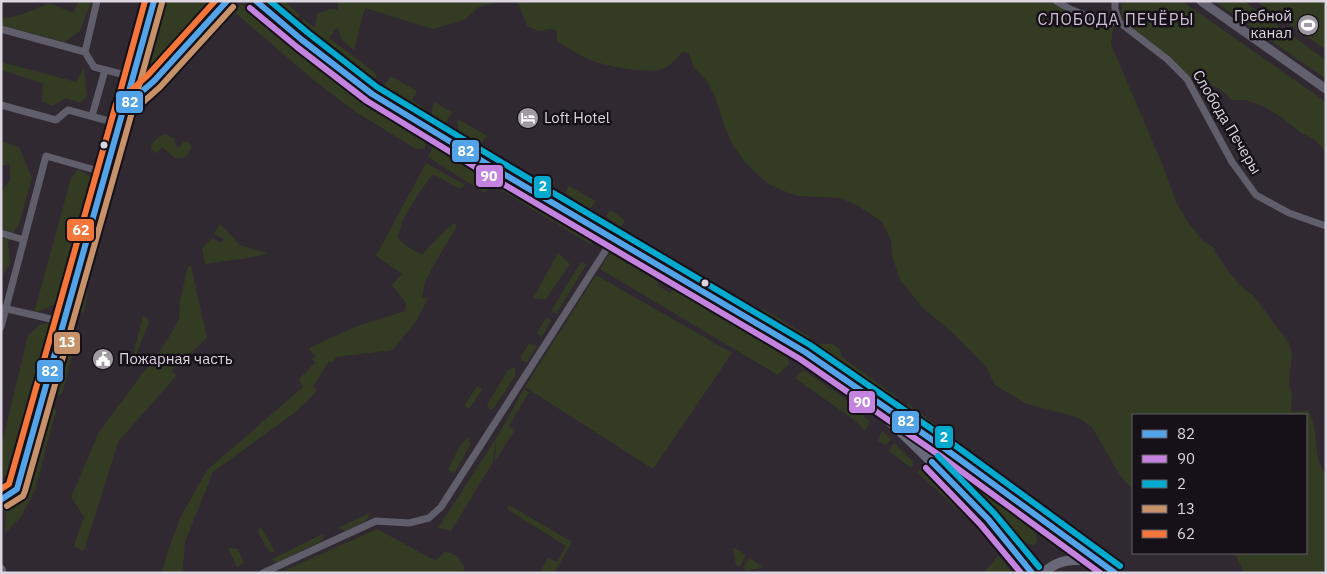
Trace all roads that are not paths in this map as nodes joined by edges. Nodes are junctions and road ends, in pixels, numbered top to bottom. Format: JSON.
{"nodes":[{"id":1,"x":97,"y":1,"type":"edge"},
{"id":2,"x":154,"y":1,"type":"edge"},
{"id":3,"x":227,"y":1,"type":"edge"},
{"id":4,"x":256,"y":1,"type":"edge"},
{"id":5,"x":1056,"y":1,"type":"edge"},
{"id":6,"x":1116,"y":1,"type":"edge"},
{"id":7,"x":1201,"y":1,"type":"edge"},
{"id":8,"x":1119,"y":22,"type":"junction"},
{"id":9,"x":1,"y":29,"type":"edge"},
{"id":10,"x":84,"y":52,"type":"junction"},
{"id":11,"x":105,"y":70,"type":"junction"},
{"id":12,"x":133,"y":77,"type":"junction"},
{"id":13,"x":148,"y":86,"type":"junction"},
{"id":14,"x":1326,"y":89,"type":"edge"},
{"id":15,"x":1,"y":106,"type":"edge"},
{"id":16,"x":124,"y":107,"type":"junction"},
{"id":17,"x":92,"y":116,"type":"junction"},
{"id":18,"x":120,"y":124,"type":"junction"},
{"id":19,"x":106,"y":173,"type":"junction"},
{"id":20,"x":1326,"y":226,"type":"edge"},
{"id":21,"x":1,"y":233,"type":"edge"},
{"id":22,"x":613,"y":239,"type":"junction"},
{"id":23,"x":24,"y":240,"type":"junction"},
{"id":24,"x":4,"y":308,"type":"edge"},
{"id":25,"x":64,"y":322,"type":"junction"},
{"id":26,"x":1,"y":327,"type":"edge"},
{"id":27,"x":847,"y":380,"type":"junction"},
{"id":28,"x":2,"y":501,"type":"edge"},
{"id":29,"x":1098,"y":560,"type":"junction"},
{"id":30,"x":263,"y":573,"type":"edge"},
{"id":31,"x":1032,"y":573,"type":"edge"},
{"id":32,"x":1044,"y":573,"type":"edge"},
{"id":33,"x":1115,"y":573,"type":"edge"}],
"edges":[{"from":1,"to":10,"type":"street"},
{"from":2,"to":12,"type":"street"},
{"from":3,"to":13,"type":"street"},
{"from":4,"to":22,"type":"main road"},
{"from":5,"to":8,"type":"street","name":"Слобода Печеры"},
{"from":6,"to":8,"type":"street"},
{"from":7,"to":14,"type":"street"},
{"from":8,"to":20,"type":"street","name":"Слобода Печеры"},
{"from":9,"to":10,"type":"street"},
{"from":10,"to":11,"type":"street"},
{"from":11,"to":12,"type":"street"},
{"from":11,"to":17,"type":"street"},
{"from":12,"to":13,"type":"street"},
{"from":12,"to":16,"type":"street"},
{"from":13,"to":16,"type":"street"},
{"from":15,"to":17,"type":"street"},
{"from":16,"to":18,"type":"street"},
{"from":17,"to":18,"type":"street"},
{"from":18,"to":19,"type":"street"},
{"from":19,"to":23,"type":"street"},
{"from":19,"to":25,"type":"street"},
{"from":21,"to":23,"type":"street"},
{"from":22,"to":27,"type":"main road"},
{"from":22,"to":30,"type":"street"},
{"from":23,"to":24,"type":"street"},
{"from":24,"to":25,"type":"street"},
{"from":24,"to":26,"type":"street"},
{"from":25,"to":28,"type":"street"},
{"from":27,"to":29,"type":"main road"},
{"from":27,"to":31,"type":"main road"},
{"from":29,"to":32,"type":"main road"},
{"from":29,"to":33,"type":"main road"}]}
